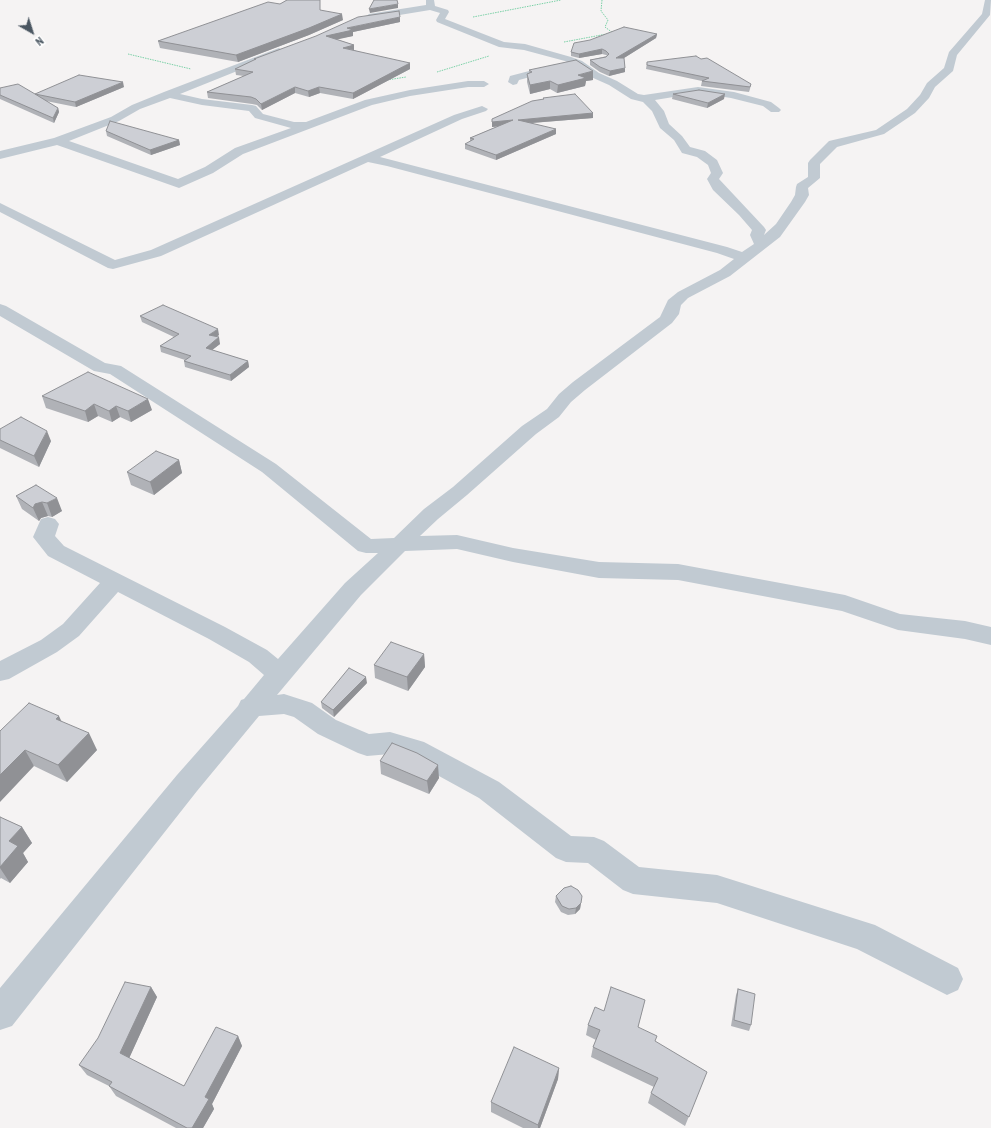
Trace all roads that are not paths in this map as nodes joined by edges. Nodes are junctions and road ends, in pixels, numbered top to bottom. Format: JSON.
{"nodes":[{"id":1,"x":989,"y":0,"type":"edge"},
{"id":2,"x":430,"y":4,"type":"edge"},
{"id":3,"x":356,"y":19,"type":"edge"},
{"id":4,"x":292,"y":45,"type":"edge"},
{"id":5,"x":592,"y":61,"type":"edge"},
{"id":6,"x":578,"y":63,"type":"junction"},
{"id":7,"x":513,"y":82,"type":"dead end"},
{"id":8,"x":484,"y":84,"type":"dead end"},
{"id":9,"x":168,"y":94,"type":"junction"},
{"id":10,"x":642,"y":98,"type":"junction"},
{"id":11,"x":482,"y":109,"type":"dead end"},
{"id":12,"x":775,"y":110,"type":"dead end"},
{"id":13,"x":307,"y":126,"type":"junction"},
{"id":14,"x":58,"y":141,"type":"junction"},
{"id":15,"x":0,"y":154,"type":"edge"},
{"id":16,"x":367,"y":158,"type":"junction"},
{"id":17,"x":0,"y":207,"type":"edge"},
{"id":18,"x":761,"y":244,"type":"junction"},
{"id":19,"x":744,"y":258,"type":"junction"},
{"id":20,"x":0,"y":309,"type":"edge"},
{"id":21,"x":48,"y":524,"type":"dead end"},
{"id":22,"x":398,"y":544,"type":"junction"},
{"id":23,"x":115,"y":581,"type":"junction"},
{"id":24,"x":991,"y":636,"type":"edge"},
{"id":25,"x":0,"y":672,"type":"edge"},
{"id":26,"x":279,"y":674,"type":"junction"},
{"id":27,"x":250,"y":707,"type":"junction"},
{"id":28,"x":947,"y":978,"type":"dead end"},
{"id":29,"x":0,"y":1014,"type":"edge"}],
"edges":[{"from":1,"to":18,"type":"street"},
{"from":2,"to":3,"type":"street"},
{"from":2,"to":6,"type":"street"},
{"from":4,"to":9,"type":"street"},
{"from":5,"to":6,"type":"street"},
{"from":6,"to":7,"type":"street"},
{"from":6,"to":10,"type":"street"},
{"from":8,"to":13,"type":"street"},
{"from":9,"to":13,"type":"street"},
{"from":9,"to":14,"type":"street"},
{"from":10,"to":12,"type":"street"},
{"from":10,"to":18,"type":"street"},
{"from":11,"to":16,"type":"street"},
{"from":13,"to":14,"type":"street"},
{"from":14,"to":15,"type":"street"},
{"from":16,"to":17,"type":"street"},
{"from":16,"to":19,"type":"street"},
{"from":18,"to":19,"type":"street"},
{"from":19,"to":22,"type":"street"},
{"from":20,"to":22,"type":"street"},
{"from":21,"to":23,"type":"street"},
{"from":22,"to":24,"type":"street"},
{"from":22,"to":26,"type":"street"},
{"from":23,"to":25,"type":"street"},
{"from":23,"to":26,"type":"street"},
{"from":26,"to":27,"type":"street"},
{"from":27,"to":28,"type":"street"},
{"from":27,"to":29,"type":"street"}]}
